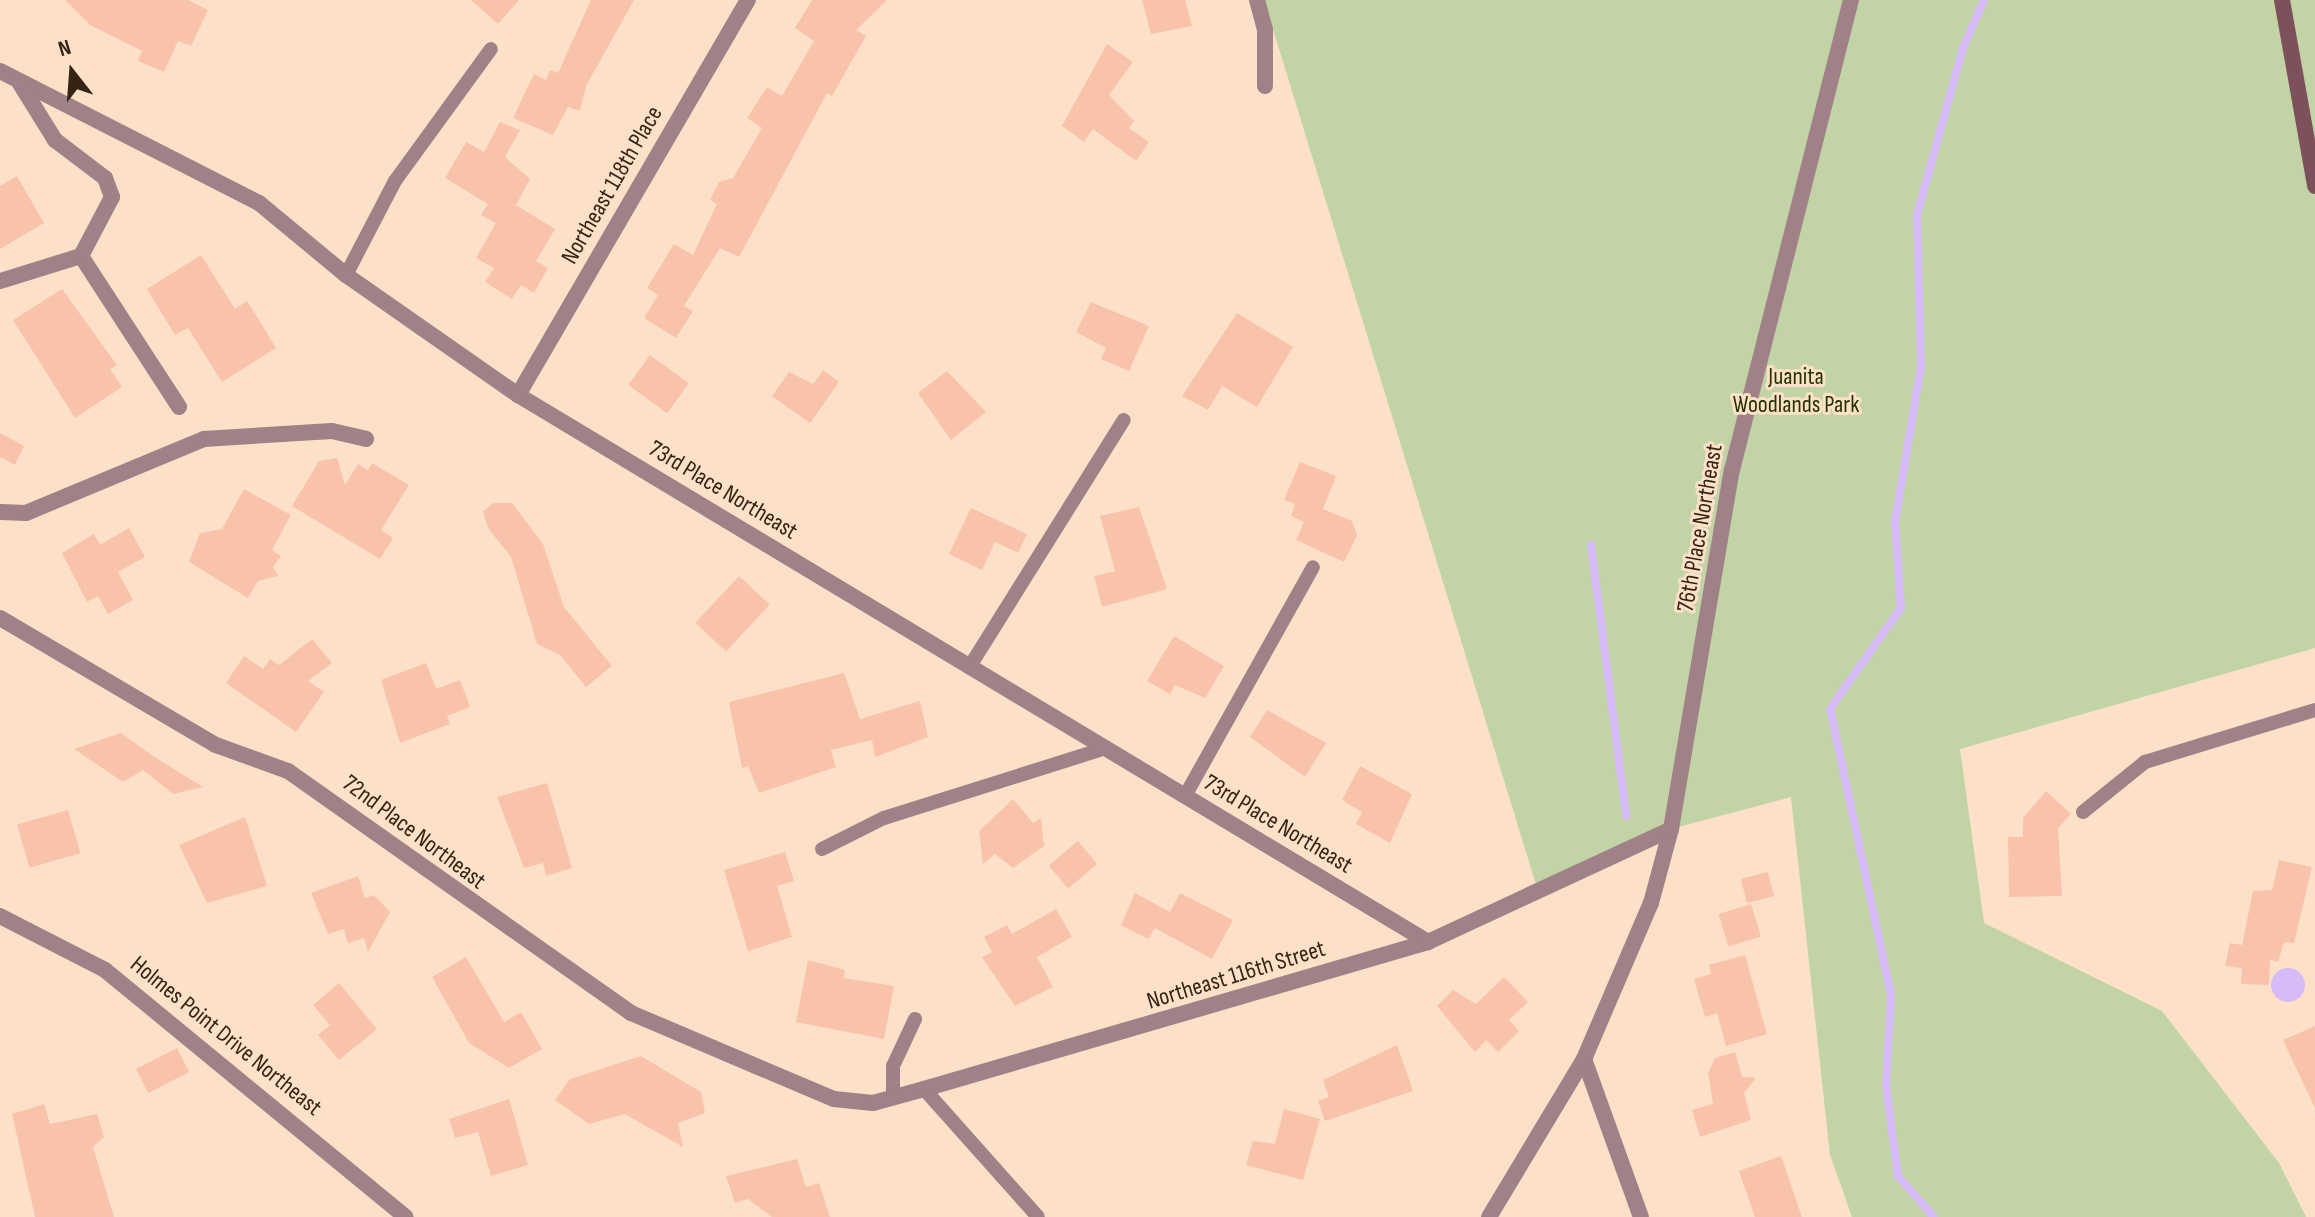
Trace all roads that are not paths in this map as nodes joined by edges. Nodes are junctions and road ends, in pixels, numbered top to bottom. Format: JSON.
{"nodes":[{"id":1,"x":748,"y":0,"type":"edge"},
{"id":2,"x":1257,"y":0,"type":"edge"},
{"id":3,"x":1851,"y":0,"type":"edge"},
{"id":4,"x":2282,"y":0,"type":"edge"},
{"id":5,"x":491,"y":49,"type":"dead end"},
{"id":6,"x":0,"y":71,"type":"edge"},
{"id":7,"x":18,"y":80,"type":"junction"},
{"id":8,"x":1265,"y":86,"type":"dead end"},
{"id":9,"x":2315,"y":186,"type":"edge"},
{"id":10,"x":81,"y":256,"type":"junction"},
{"id":11,"x":346,"y":275,"type":"junction"},
{"id":12,"x":0,"y":281,"type":"edge"},
{"id":13,"x":518,"y":395,"type":"junction"},
{"id":14,"x":179,"y":407,"type":"dead end"},
{"id":15,"x":1124,"y":420,"type":"dead end"},
{"id":16,"x":366,"y":439,"type":"dead end"},
{"id":17,"x":0,"y":512,"type":"edge"},
{"id":18,"x":1313,"y":567,"type":"dead end"},
{"id":19,"x":0,"y":618,"type":"edge"},
{"id":20,"x":970,"y":666,"type":"junction"},
{"id":21,"x":2315,"y":710,"type":"edge"},
{"id":22,"x":1106,"y":748,"type":"junction"},
{"id":23,"x":1185,"y":796,"type":"junction"},
{"id":24,"x":2083,"y":812,"type":"dead end"},
{"id":25,"x":1671,"y":829,"type":"junction"},
{"id":26,"x":822,"y":849,"type":"dead end"},
{"id":27,"x":0,"y":916,"type":"edge"},
{"id":28,"x":1428,"y":942,"type":"junction"},
{"id":29,"x":915,"y":1019,"type":"dead end"},
{"id":30,"x":1584,"y":1059,"type":"junction"},
{"id":31,"x":798,"y":1087,"type":"joint"},
{"id":32,"x":924,"y":1089,"type":"junction"},
{"id":33,"x":893,"y":1097,"type":"junction"},
{"id":34,"x":406,"y":1217,"type":"edge"},
{"id":35,"x":1038,"y":1217,"type":"edge"},
{"id":36,"x":1489,"y":1217,"type":"edge"},
{"id":37,"x":1641,"y":1217,"type":"edge"}],
"edges":[{"from":1,"to":13,"type":"street","name":"Northeast 118th Place"},
{"from":2,"to":8,"type":"street"},
{"from":3,"to":25,"type":"street","name":"76th Place Northeast"},
{"from":4,"to":9,"type":"main road"},
{"from":5,"to":11,"type":"lane"},
{"from":6,"to":7,"type":"street","name":"73rd Place Northeast"},
{"from":7,"to":10,"type":"street"},
{"from":7,"to":11,"type":"street","name":"73rd Place Northeast"},
{"from":10,"to":12,"type":"street"},
{"from":10,"to":14,"type":"street"},
{"from":11,"to":13,"type":"street","name":"73rd Place Northeast"},
{"from":13,"to":20,"type":"street","name":"73rd Place Northeast"},
{"from":15,"to":20,"type":"lane"},
{"from":16,"to":17,"type":"street"},
{"from":18,"to":23,"type":"lane"},
{"from":19,"to":31,"type":"street","name":"72nd Place Northeast"},
{"from":20,"to":22,"type":"street","name":"73rd Place Northeast"},
{"from":21,"to":24,"type":"lane"},
{"from":22,"to":23,"type":"street","name":"73rd Place Northeast"},
{"from":22,"to":26,"type":"lane"},
{"from":23,"to":28,"type":"street","name":"73rd Place Northeast"},
{"from":25,"to":28,"type":"street","name":"Northeast 116th Street"},
{"from":25,"to":30,"type":"street","name":"76th Place Northeast"},
{"from":27,"to":34,"type":"street","name":"Holmes Point Drive Northeast"},
{"from":28,"to":32,"type":"street","name":"Northeast 116th Street"},
{"from":29,"to":33,"type":"lane"},
{"from":30,"to":36,"type":"street"},
{"from":30,"to":37,"type":"street"},
{"from":31,"to":33,"type":"street","name":"Northeast 116th Street"},
{"from":32,"to":33,"type":"street","name":"Northeast 116th Street"},
{"from":32,"to":35,"type":"lane"}]}
